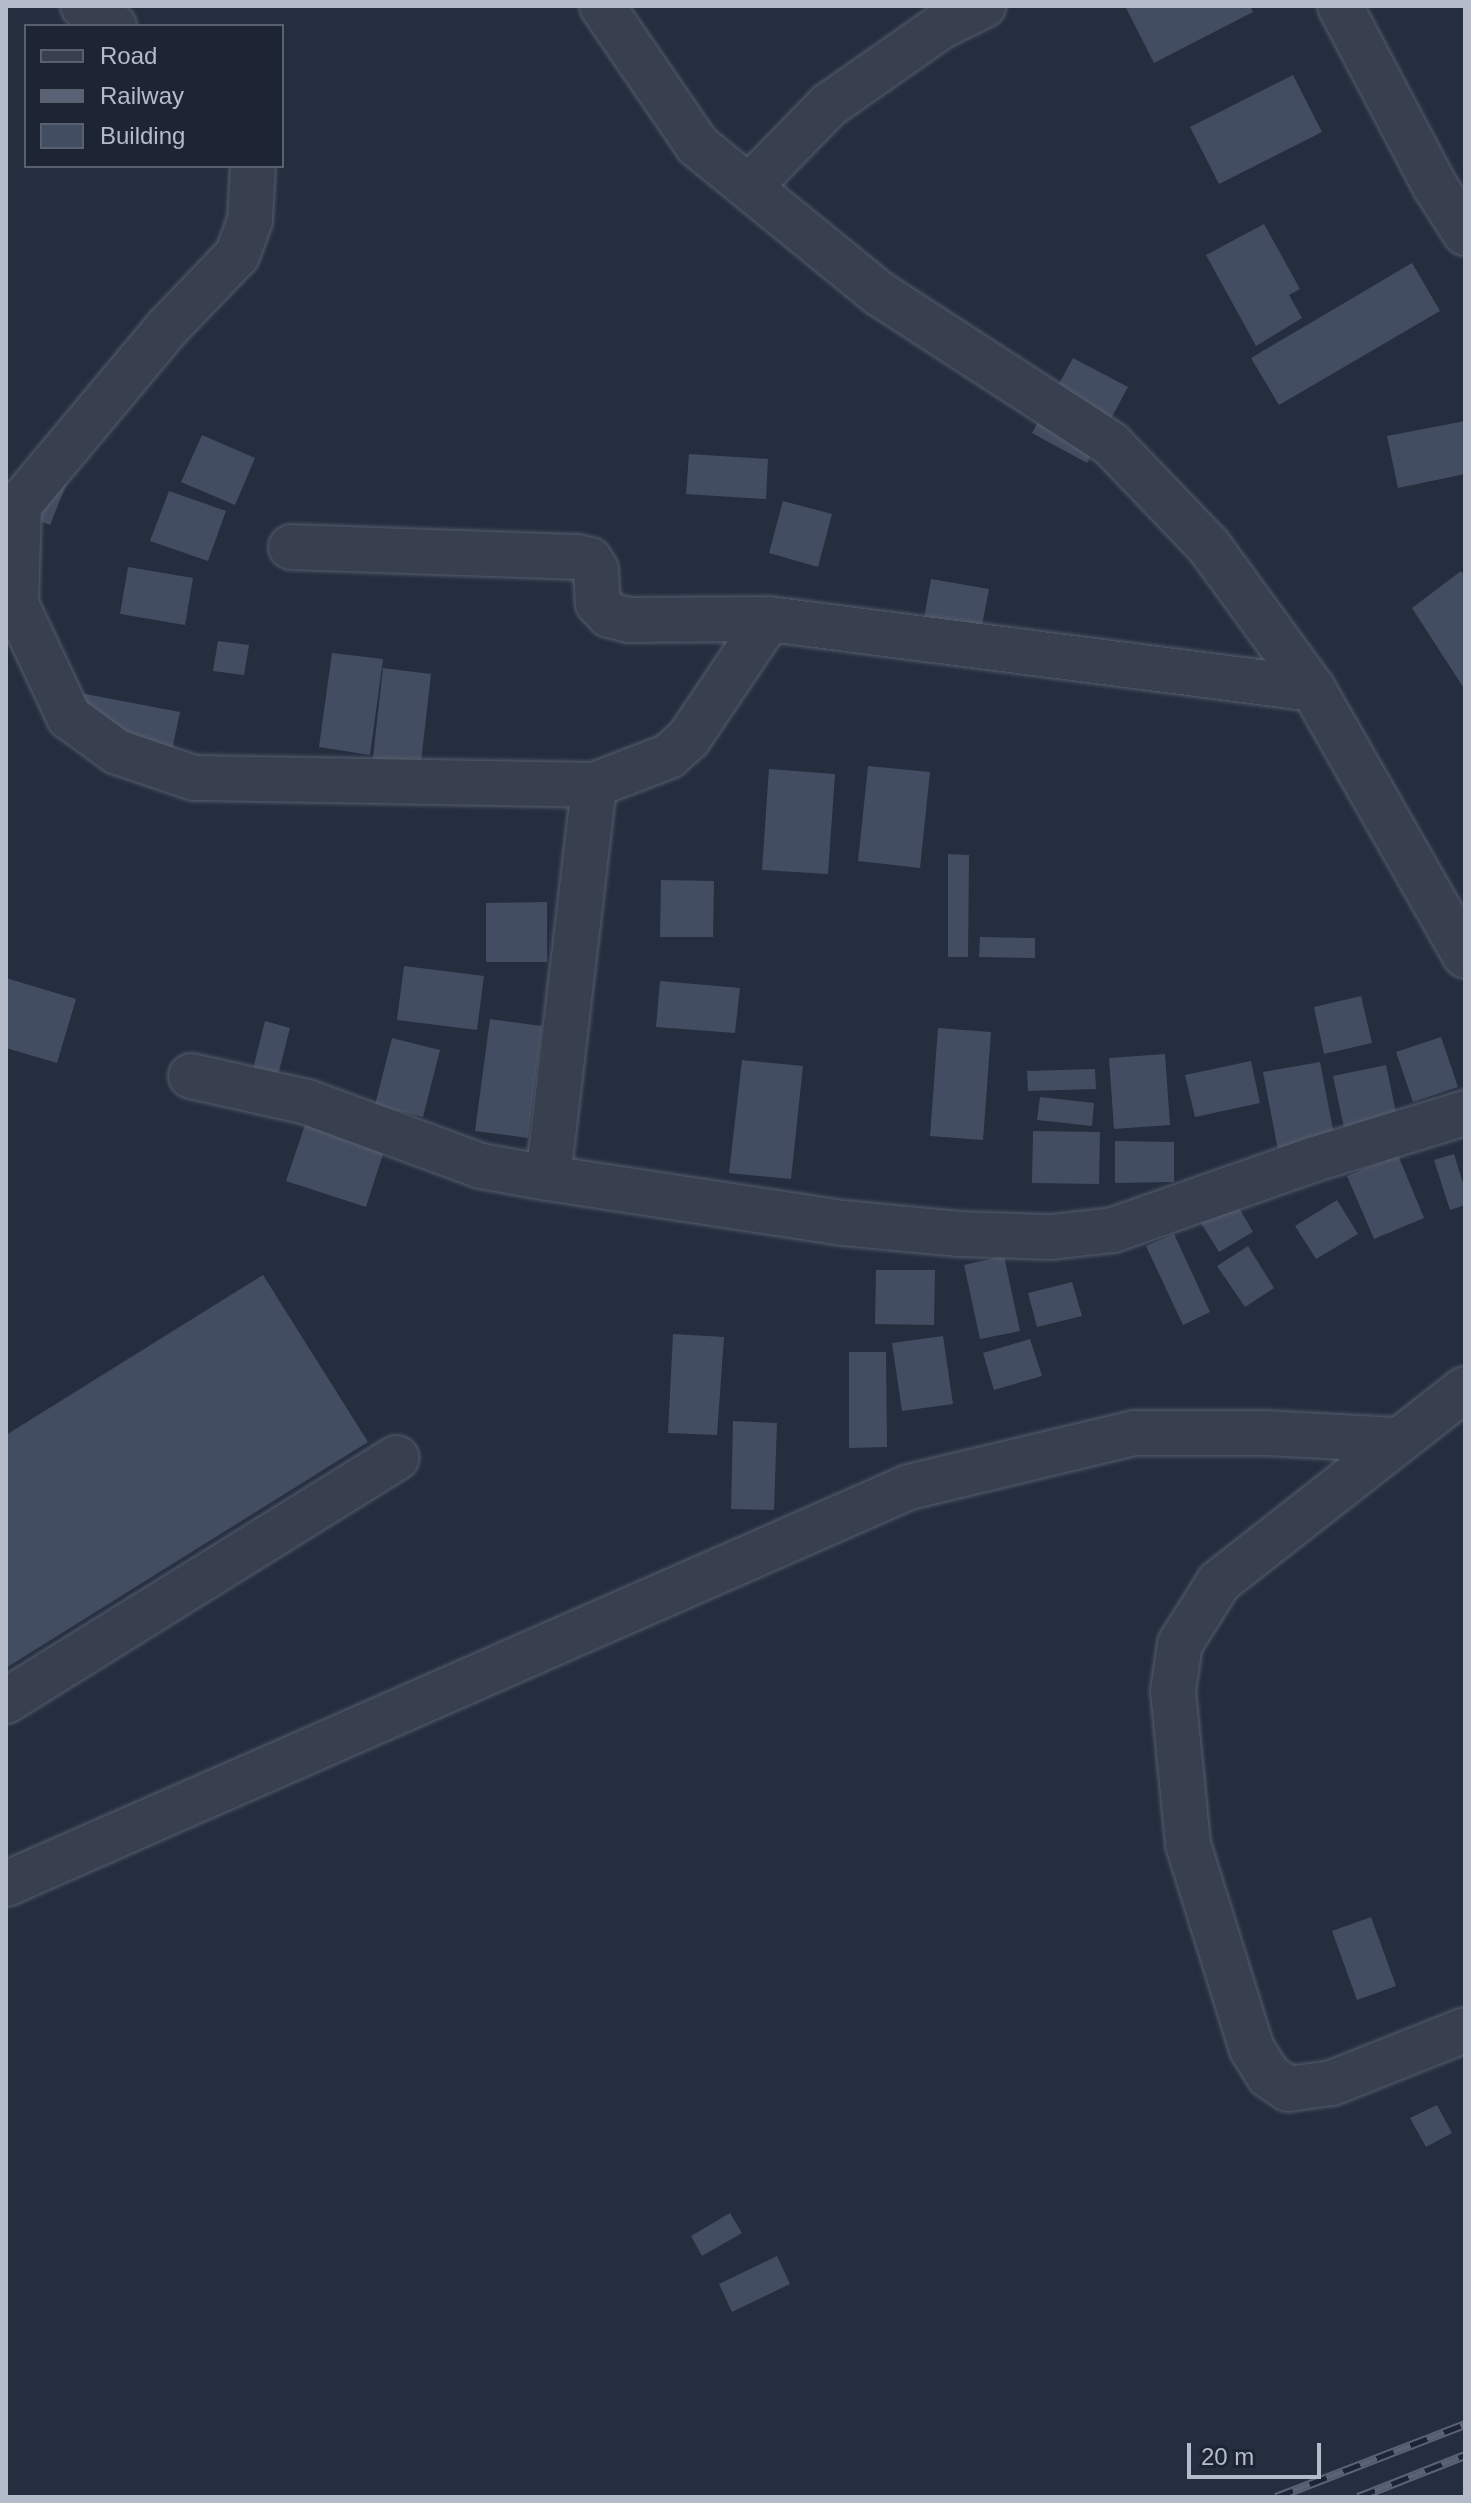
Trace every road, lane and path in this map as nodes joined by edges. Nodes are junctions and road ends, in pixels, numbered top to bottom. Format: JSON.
{"nodes":[{"id":1,"x":83,"y":6,"type":"edge"},
{"id":2,"x":602,"y":6,"type":"edge"},
{"id":3,"x":983,"y":6,"type":"edge"},
{"id":4,"x":1340,"y":6,"type":"edge"},
{"id":5,"x":111,"y":24,"type":"edge"},
{"id":6,"x":253,"y":168,"type":"edge"},
{"id":7,"x":1450,"y":180,"type":"edge"},
{"id":8,"x":749,"y":187,"type":"junction"},
{"id":9,"x":1465,"y":233,"type":"edge"},
{"id":10,"x":291,"y":547,"type":"dead end"},
{"id":11,"x":769,"y":619,"type":"junction"},
{"id":12,"x":1313,"y":689,"type":"junction"},
{"id":13,"x":594,"y":785,"type":"junction"},
{"id":14,"x":1465,"y":956,"type":"edge"},
{"id":15,"x":191,"y":1076,"type":"dead end"},
{"id":16,"x":1465,"y":1113,"type":"edge"},
{"id":17,"x":548,"y":1178,"type":"junction"},
{"id":18,"x":1465,"y":1389,"type":"edge"},
{"id":19,"x":1400,"y":1440,"type":"junction"},
{"id":20,"x":397,"y":1458,"type":"dead end"},
{"id":21,"x":6,"y":1701,"type":"edge"},
{"id":22,"x":6,"y":1884,"type":"edge"},
{"id":23,"x":1465,"y":2030,"type":"edge"}],
"edges":[{"from":1,"to":5,"type":"street"},
{"from":2,"to":8,"type":"street"},
{"from":3,"to":8,"type":"street"},
{"from":4,"to":7,"type":"street"},
{"from":6,"to":13,"type":"street"},
{"from":7,"to":9,"type":"street"},
{"from":8,"to":12,"type":"street"},
{"from":10,"to":11,"type":"street"},
{"from":11,"to":12,"type":"street"},
{"from":11,"to":13,"type":"street"},
{"from":12,"to":14,"type":"street"},
{"from":13,"to":17,"type":"street"},
{"from":15,"to":17,"type":"street"},
{"from":16,"to":17,"type":"street"},
{"from":18,"to":19,"type":"street"},
{"from":19,"to":22,"type":"street"},
{"from":19,"to":23,"type":"street"},
{"from":20,"to":21,"type":"street"}]}
